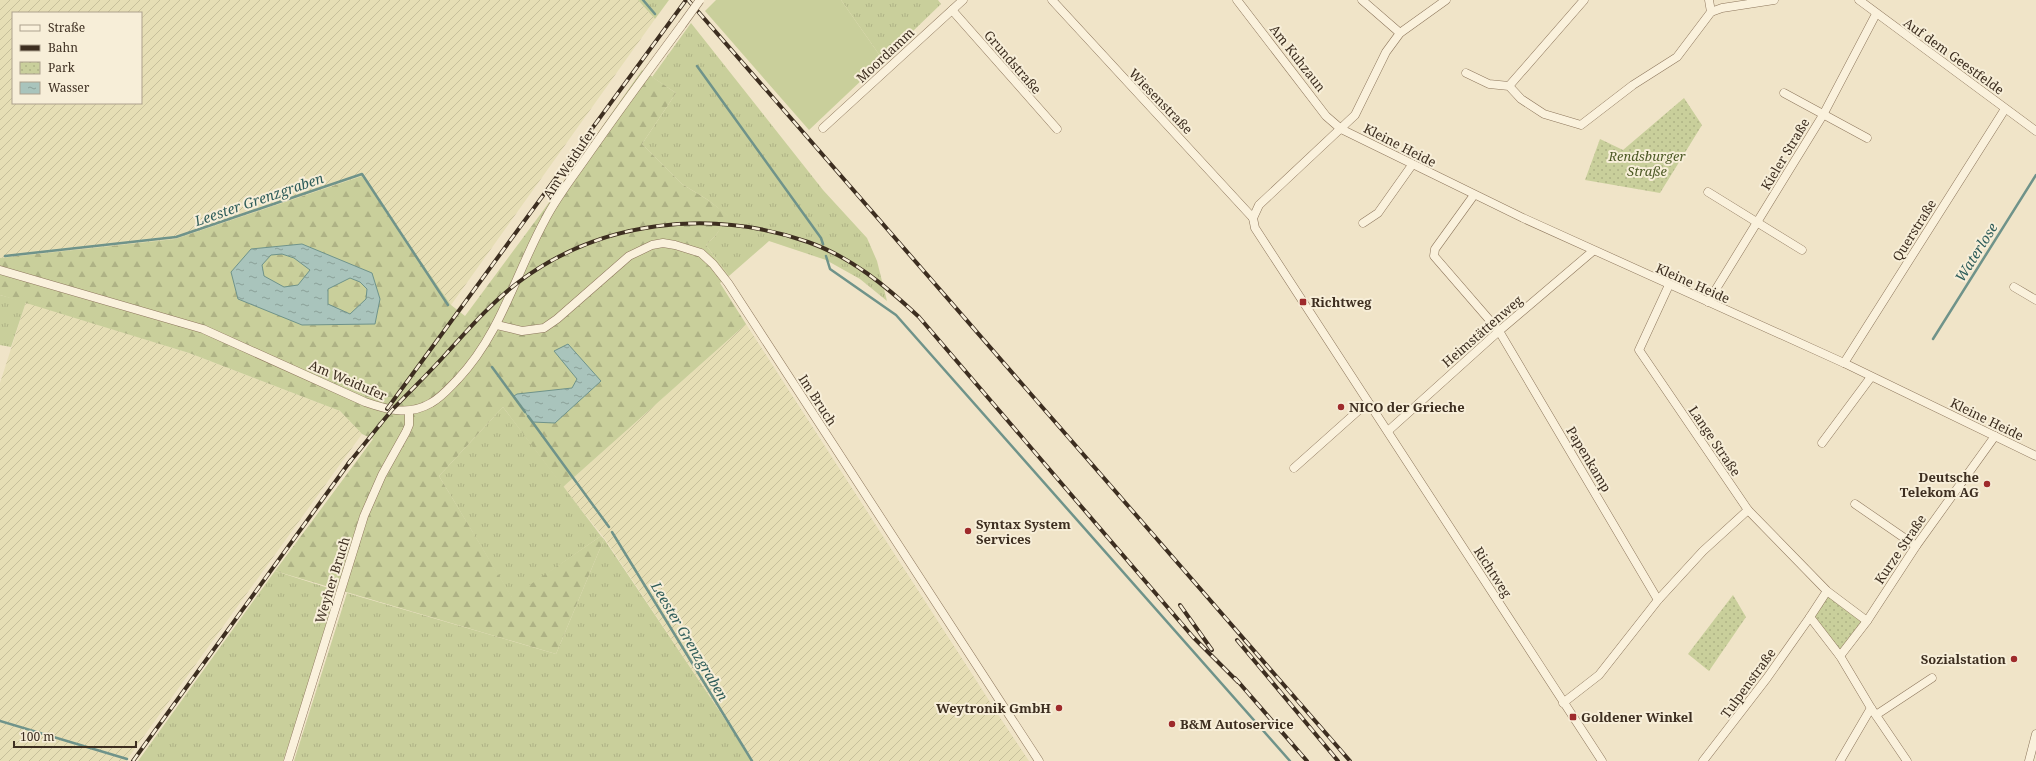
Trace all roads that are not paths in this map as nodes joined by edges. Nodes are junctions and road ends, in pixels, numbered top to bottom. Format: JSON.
{"nodes":[{"id":1,"x":700,"y":0,"type":"edge"},
{"id":2,"x":963,"y":0,"type":"edge"},
{"id":3,"x":1052,"y":0,"type":"edge"},
{"id":4,"x":1237,"y":0,"type":"edge"},
{"id":5,"x":1362,"y":0,"type":"edge"},
{"id":6,"x":1446,"y":0,"type":"edge"},
{"id":7,"x":1584,"y":0,"type":"edge"},
{"id":8,"x":1709,"y":0,"type":"edge"},
{"id":9,"x":1774,"y":0,"type":"edge"},
{"id":10,"x":1859,"y":0,"type":"edge"},
{"id":11,"x":952,"y":10,"type":"junction"},
{"id":12,"x":1711,"y":12,"type":"junction"},
{"id":13,"x":1876,"y":14,"type":"junction"},
{"id":14,"x":1400,"y":33,"type":"junction"},
{"id":15,"x":1466,"y":73,"type":"dead end"},
{"id":16,"x":1509,"y":86,"type":"junction"},
{"id":17,"x":1784,"y":93,"type":"dead end"},
{"id":18,"x":2005,"y":109,"type":"junction"},
{"id":19,"x":1822,"y":115,"type":"junction"},
{"id":20,"x":823,"y":128,"type":"dead end"},
{"id":21,"x":1341,"y":129,"type":"junction"},
{"id":22,"x":1057,"y":130,"type":"dead end"},
{"id":23,"x":2036,"y":131,"type":"edge"},
{"id":24,"x":1867,"y":138,"type":"dead end"},
{"id":25,"x":1412,"y":165,"type":"junction"},
{"id":26,"x":1708,"y":192,"type":"dead end"},
{"id":27,"x":1474,"y":195,"type":"junction"},
{"id":28,"x":1253,"y":218,"type":"junction"},
{"id":29,"x":1758,"y":222,"type":"junction"},
{"id":30,"x":1363,"y":223,"type":"dead end"},
{"id":31,"x":1802,"y":250,"type":"dead end"},
{"id":32,"x":1593,"y":251,"type":"junction"},
{"id":33,"x":0,"y":270,"type":"edge"},
{"id":34,"x":1669,"y":285,"type":"junction"},
{"id":35,"x":2014,"y":287,"type":"dead end"},
{"id":36,"x":2036,"y":300,"type":"edge"},
{"id":37,"x":1708,"y":302,"type":"junction"},
{"id":38,"x":497,"y":325,"type":"junction"},
{"id":39,"x":1499,"y":331,"type":"junction"},
{"id":40,"x":1844,"y":363,"type":"junction"},
{"id":41,"x":1870,"y":377,"type":"junction"},
{"id":42,"x":1368,"y":402,"type":"junction"},
{"id":43,"x":409,"y":411,"type":"junction"},
{"id":44,"x":1388,"y":431,"type":"junction"},
{"id":45,"x":1995,"y":436,"type":"junction"},
{"id":46,"x":1822,"y":443,"type":"dead end"},
{"id":47,"x":2036,"y":456,"type":"edge"},
{"id":48,"x":1294,"y":468,"type":"dead end"},
{"id":49,"x":1855,"y":504,"type":"dead end"},
{"id":50,"x":1748,"y":510,"type":"junction"},
{"id":51,"x":1916,"y":546,"type":"junction"},
{"id":52,"x":1827,"y":592,"type":"junction"},
{"id":53,"x":1658,"y":600,"type":"junction"},
{"id":54,"x":1810,"y":617,"type":"junction"},
{"id":55,"x":1867,"y":621,"type":"junction"},
{"id":56,"x":1840,"y":656,"type":"junction"},
{"id":57,"x":1932,"y":678,"type":"dead end"},
{"id":58,"x":1563,"y":702,"type":"junction"},
{"id":59,"x":1873,"y":711,"type":"junction"},
{"id":60,"x":2036,"y":734,"type":"edge"},
{"id":61,"x":1598,"y":759,"type":"edge"},
{"id":62,"x":288,"y":761,"type":"edge"},
{"id":63,"x":1039,"y":761,"type":"edge"},
{"id":64,"x":1703,"y":761,"type":"edge"},
{"id":65,"x":1840,"y":761,"type":"edge"},
{"id":66,"x":1907,"y":761,"type":"edge"},
{"id":67,"x":2029,"y":761,"type":"edge"}],
"edges":[{"from":1,"to":38,"type":"street","name":"Am Weidufer","bridge":true},
{"from":2,"to":11,"type":"street","name":"Moordamm"},
{"from":3,"to":28,"type":"street","name":"Wiesenstraße"},
{"from":4,"to":21,"type":"street","name":"Am Kuhzaun"},
{"from":5,"to":14,"type":"street"},
{"from":6,"to":14,"type":"street"},
{"from":7,"to":16,"type":"street"},
{"from":8,"to":12,"type":"street"},
{"from":9,"to":12,"type":"street"},
{"from":10,"to":13,"type":"street","name":"Auf dem Geestfelde"},
{"from":11,"to":20,"type":"street","name":"Moordamm"},
{"from":11,"to":22,"type":"street","name":"Grundstraße"},
{"from":12,"to":16,"type":"street"},
{"from":13,"to":18,"type":"street","name":"Auf dem Geestfelde"},
{"from":13,"to":19,"type":"street","name":"Kieler Straße"},
{"from":14,"to":21,"type":"street"},
{"from":15,"to":16,"type":"street"},
{"from":17,"to":19,"type":"street"},
{"from":18,"to":23,"type":"street","name":"Auf dem Geestfelde"},
{"from":18,"to":40,"type":"street","name":"Querstraße"},
{"from":19,"to":24,"type":"street"},
{"from":19,"to":29,"type":"street","name":"Kieler Straße"},
{"from":21,"to":25,"type":"street","name":"Kleine Heide"},
{"from":21,"to":28,"type":"street"},
{"from":25,"to":27,"type":"street","name":"Kleine Heide"},
{"from":25,"to":30,"type":"street"},
{"from":26,"to":29,"type":"street"},
{"from":27,"to":32,"type":"street","name":"Kleine Heide"},
{"from":27,"to":39,"type":"street","name":"Papenkamp"},
{"from":28,"to":42,"type":"street","name":"Richtweg"},
{"from":29,"to":31,"type":"street"},
{"from":29,"to":37,"type":"street","name":"Kieler Straße"},
{"from":32,"to":34,"type":"street","name":"Kleine Heide"},
{"from":32,"to":39,"type":"street","name":"Heimstättenweg"},
{"from":33,"to":43,"type":"street","name":"Am Weidufer"},
{"from":34,"to":37,"type":"street","name":"Kleine Heide"},
{"from":34,"to":50,"type":"street","name":"Lange Straße"},
{"from":35,"to":36,"type":"street"},
{"from":37,"to":40,"type":"street","name":"Kleine Heide"},
{"from":38,"to":43,"type":"street","name":"Am Weidufer"},
{"from":38,"to":63,"type":"street","name":"Im Bruch"},
{"from":39,"to":44,"type":"street","name":"Heimstättenweg"},
{"from":39,"to":53,"type":"street","name":"Papenkamp"},
{"from":40,"to":41,"type":"street","name":"Kleine Heide"},
{"from":41,"to":45,"type":"street","name":"Kleine Heide"},
{"from":41,"to":46,"type":"street"},
{"from":42,"to":44,"type":"street","name":"Richtweg"},
{"from":42,"to":48,"type":"street"},
{"from":43,"to":62,"type":"street","name":"Weyher Bruch"},
{"from":44,"to":58,"type":"street","name":"Richtweg"},
{"from":45,"to":47,"type":"street","name":"Kleine Heide"},
{"from":45,"to":51,"type":"street","name":"Kurze Straße"},
{"from":49,"to":51,"type":"street"},
{"from":50,"to":52,"type":"street","name":"Lange Straße"},
{"from":50,"to":53,"type":"street"},
{"from":51,"to":55,"type":"street","name":"Kurze Straße"},
{"from":52,"to":54,"type":"street"},
{"from":52,"to":55,"type":"street","name":"Lange Straße"},
{"from":53,"to":58,"type":"street"},
{"from":54,"to":56,"type":"street"},
{"from":54,"to":64,"type":"street","name":"Tulpenstraße"},
{"from":55,"to":56,"type":"street","name":"Kurze Straße"},
{"from":56,"to":59,"type":"street"},
{"from":57,"to":59,"type":"street"},
{"from":58,"to":61,"type":"street","name":"Richtweg"},
{"from":59,"to":65,"type":"street"},
{"from":59,"to":66,"type":"street"},
{"from":60,"to":67,"type":"street"}]}
